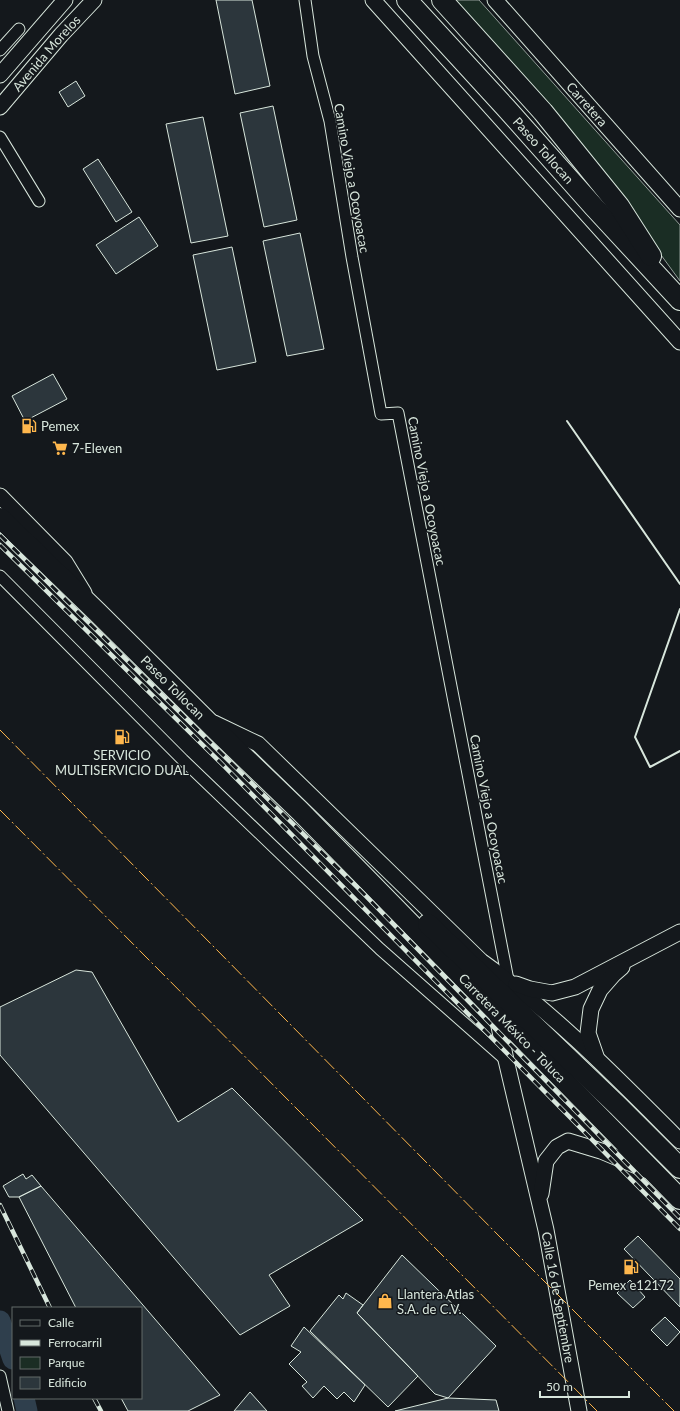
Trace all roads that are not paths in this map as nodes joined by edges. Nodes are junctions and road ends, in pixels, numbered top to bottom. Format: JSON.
{"nodes":[{"id":1,"x":65,"y":0,"type":"edge"},
{"id":2,"x":94,"y":0,"type":"edge"},
{"id":3,"x":305,"y":0,"type":"edge"},
{"id":4,"x":373,"y":0,"type":"edge"},
{"id":5,"x":407,"y":0,"type":"edge"},
{"id":6,"x":442,"y":0,"type":"edge"},
{"id":7,"x":495,"y":0,"type":"edge"},
{"id":8,"x":19,"y":29,"type":"dead end"},
{"id":9,"x":0,"y":50,"type":"edge"},
{"id":10,"x":0,"y":75,"type":"edge"},
{"id":11,"x":15,"y":89,"type":"junction"},
{"id":12,"x":0,"y":98,"type":"edge"},
{"id":13,"x":0,"y":107,"type":"edge"},
{"id":14,"x":0,"y":137,"type":"edge"},
{"id":15,"x":39,"y":201,"type":"dead end"},
{"id":16,"x":680,"y":208,"type":"edge"},
{"id":17,"x":679,"y":299,"type":"edge"},
{"id":18,"x":680,"y":342,"type":"edge"},
{"id":19,"x":0,"y":496,"type":"edge"},
{"id":20,"x":0,"y":518,"type":"edge"},
{"id":21,"x":0,"y":576,"type":"edge"},
{"id":22,"x":97,"y":612,"type":"junction"},
{"id":23,"x":205,"y":719,"type":"junction"},
{"id":24,"x":345,"y":856,"type":"junction"},
{"id":25,"x":680,"y":932,"type":"edge"},
{"id":26,"x":636,"y":955,"type":"junction"},
{"id":27,"x":508,"y":980,"type":"junction"},
{"id":28,"x":496,"y":1012,"type":"junction"},
{"id":29,"x":596,"y":1057,"type":"junction"},
{"id":30,"x":506,"y":1060,"type":"junction"},
{"id":31,"x":680,"y":1141,"type":"edge"},
{"id":32,"x":680,"y":1168,"type":"edge"},
{"id":33,"x":655,"y":1174,"type":"junction"},
{"id":34,"x":680,"y":1200,"type":"edge"},
{"id":35,"x":540,"y":1206,"type":"junction"},
{"id":36,"x":0,"y":1376,"type":"edge"},
{"id":37,"x":8,"y":1411,"type":"edge"},
{"id":38,"x":579,"y":1411,"type":"edge"}],
"edges":[{"from":1,"to":10,"type":"main road","name":"Avenida Morelos"},
{"from":2,"to":11,"type":"main road","name":"Avenida Morelos"},
{"from":3,"to":27,"type":"street","name":"Camino Viejo a Ocoyoacac"},
{"from":4,"to":18,"type":"main road"},
{"from":5,"to":17,"type":"highway","name":"Paseo Tollocan"},
{"from":6,"to":17,"type":"highway"},
{"from":7,"to":16,"type":"main road","name":"Carretera"},
{"from":8,"to":9,"type":"street"},
{"from":11,"to":12,"type":"main road"},
{"from":11,"to":13,"type":"main road","name":"Avenida Morelos"},
{"from":14,"to":15,"type":"street"},
{"from":19,"to":22,"type":"main road"},
{"from":20,"to":22,"type":"highway","name":"Paseo Tollocan"},
{"from":21,"to":30,"type":"street"},
{"from":22,"to":23,"type":"highway","name":"Paseo Tollocan"},
{"from":23,"to":24,"type":"highway","name":"Paseo Tollocan"},
{"from":23,"to":27,"type":"main road"},
{"from":24,"to":28,"type":"highway","name":"Carretera México - Toluca"},
{"from":24,"to":32,"type":"highway"},
{"from":25,"to":26,"type":"main road"},
{"from":26,"to":27,"type":"main road"},
{"from":26,"to":29,"type":"main road"},
{"from":27,"to":29,"type":"main road"},
{"from":28,"to":30,"type":"main road","name":"Calle 16 de Septiembre"},
{"from":28,"to":33,"type":"highway","name":"Carretera México - Toluca"},
{"from":29,"to":31,"type":"main road"},
{"from":30,"to":35,"type":"main road","name":"Calle 16 de Septiembre"},
{"from":33,"to":34,"type":"highway","name":"Carretera México - Toluca"},
{"from":33,"to":35,"type":"main road"},
{"from":35,"to":38,"type":"main road","name":"Calle 16 de Septiembre"},
{"from":36,"to":37,"type":"street"}]}
